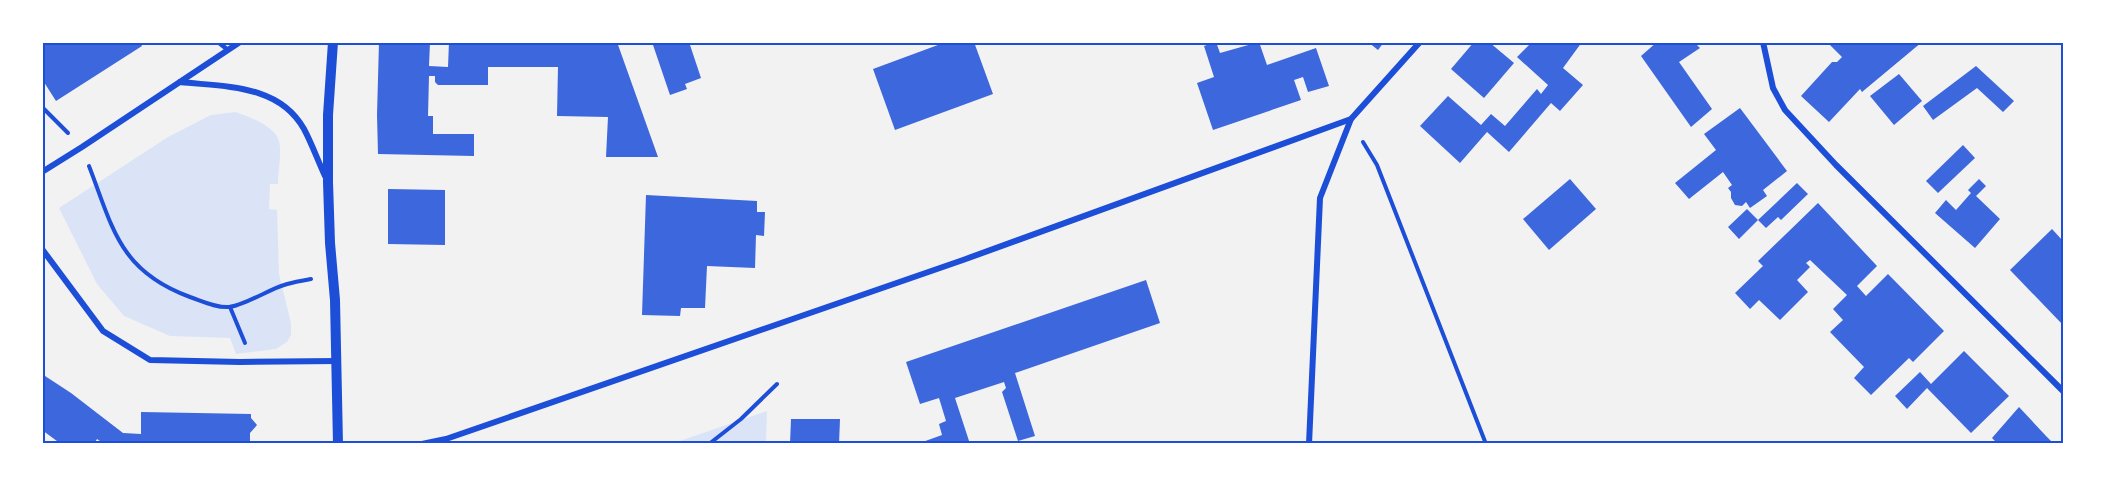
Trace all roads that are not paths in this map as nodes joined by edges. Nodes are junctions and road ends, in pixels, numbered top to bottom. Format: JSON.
{"nodes":[{"id":1,"x":218,"y":42,"type":"edge"},
{"id":2,"x":240,"y":42,"type":"edge"},
{"id":3,"x":333,"y":42,"type":"edge"},
{"id":4,"x":1420,"y":42,"type":"edge"},
{"id":5,"x":1763,"y":42,"type":"edge"},
{"id":6,"x":228,"y":50,"type":"junction"},
{"id":7,"x":180,"y":82,"type":"junction"},
{"id":8,"x":1351,"y":119,"type":"junction"},
{"id":9,"x":42,"y":172,"type":"edge"},
{"id":10,"x":328,"y":182,"type":"junction"},
{"id":11,"x":42,"y":249,"type":"edge"},
{"id":12,"x":337,"y":361,"type":"junction"},
{"id":13,"x":2063,"y":391,"type":"edge"},
{"id":14,"x":338,"y":444,"type":"edge"},
{"id":15,"x":422,"y":444,"type":"edge"},
{"id":16,"x":1309,"y":444,"type":"edge"}],
"edges":[{"from":1,"to":6,"type":"lane"},
{"from":2,"to":6,"type":"street"},
{"from":3,"to":10,"type":"street"},
{"from":4,"to":8,"type":"street"},
{"from":5,"to":13,"type":"street"},
{"from":6,"to":7,"type":"street"},
{"from":7,"to":9,"type":"street"},
{"from":7,"to":10,"type":"street"},
{"from":8,"to":15,"type":"street"},
{"from":8,"to":16,"type":"street"},
{"from":10,"to":12,"type":"street"},
{"from":11,"to":12,"type":"street"},
{"from":12,"to":14,"type":"street"}]}
